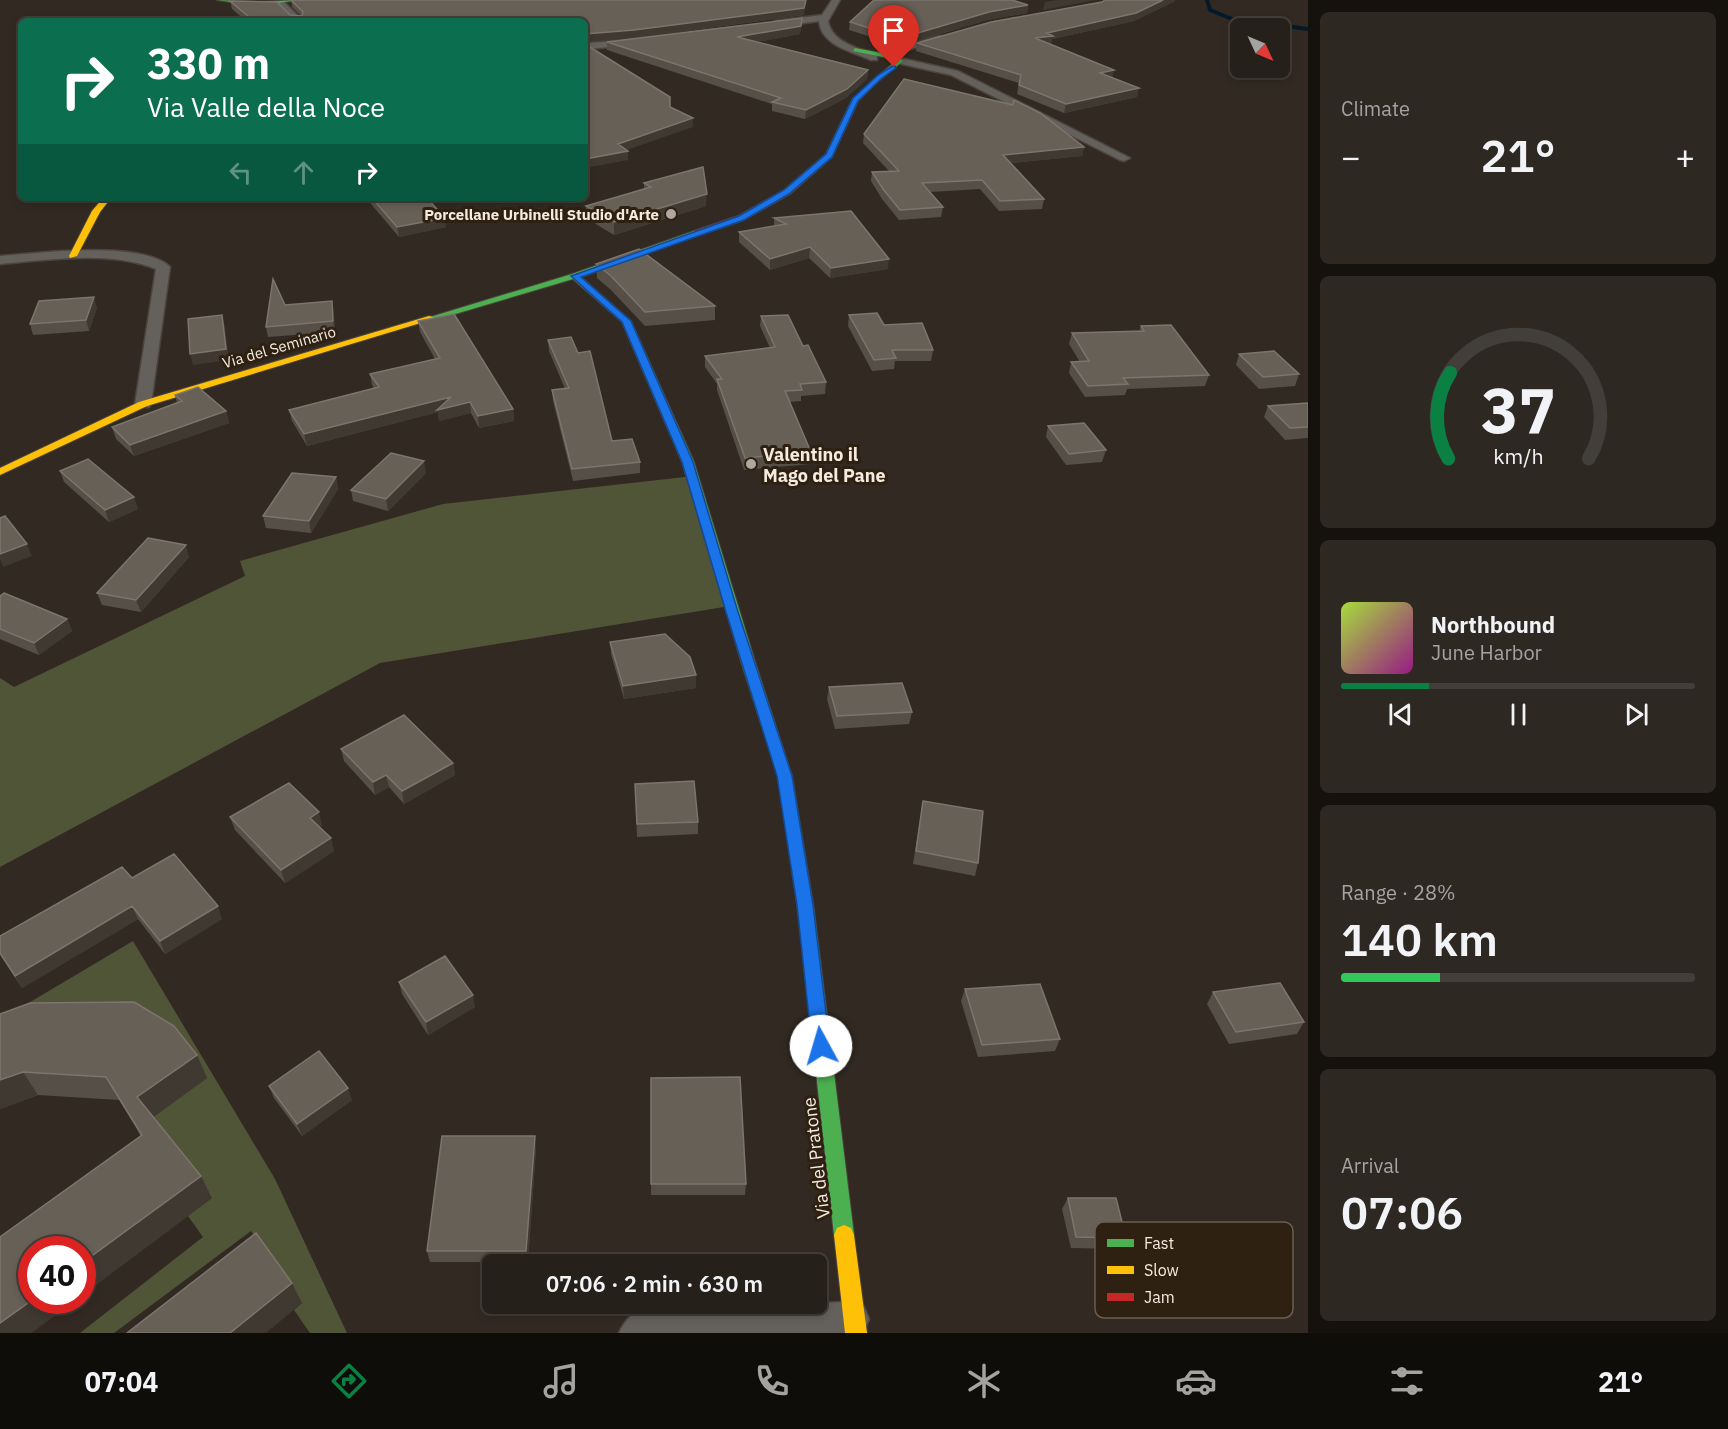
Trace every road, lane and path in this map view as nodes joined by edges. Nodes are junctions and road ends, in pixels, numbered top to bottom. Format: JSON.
{"nodes":[{"id":1,"x":220,"y":0,"type":"edge"},
{"id":2,"x":295,"y":0,"type":"edge"},
{"id":3,"x":836,"y":0,"type":"edge"},
{"id":4,"x":280,"y":3,"type":"junction"},
{"id":5,"x":825,"y":17,"type":"junction"},
{"id":6,"x":295,"y":18,"type":"edge"},
{"id":7,"x":768,"y":25,"type":"edge"},
{"id":8,"x":954,"y":35,"type":"edge"},
{"id":9,"x":645,"y":42,"type":"edge"},
{"id":10,"x":588,"y":46,"type":"edge"},
{"id":11,"x":855,"y":50,"type":"junction"},
{"id":12,"x":885,"y":54,"type":"junction"},
{"id":13,"x":897,"y":64,"type":"junction"},
{"id":14,"x":1124,"y":158,"type":"dead end"},
{"id":15,"x":104,"y":201,"type":"edge"},
{"id":16,"x":73,"y":256,"type":"junction"},
{"id":17,"x":0,"y":260,"type":"edge"},
{"id":18,"x":575,"y":276,"type":"junction"},
{"id":19,"x":144,"y":404,"type":"junction"},
{"id":20,"x":0,"y":472,"type":"edge"},
{"id":21,"x":854,"y":1326,"type":"edge"},
{"id":22,"x":636,"y":1333,"type":"edge"}],
"edges":[{"from":1,"to":4,"type":"street"},
{"from":2,"to":4,"type":"street"},
{"from":3,"to":5,"type":"street"},
{"from":4,"to":6,"type":"street"},
{"from":5,"to":7,"type":"street"},
{"from":5,"to":11,"type":"street"},
{"from":8,"to":12,"type":"street"},
{"from":9,"to":10,"type":"street"},
{"from":11,"to":12,"type":"street"},
{"from":11,"to":13,"type":"street"},
{"from":12,"to":13,"type":"street"},
{"from":13,"to":14,"type":"street"},
{"from":13,"to":18,"type":"street","name":"Via del Seminario"},
{"from":15,"to":16,"type":"street"},
{"from":16,"to":17,"type":"street"},
{"from":16,"to":19,"type":"street"},
{"from":18,"to":19,"type":"street","name":"Via del Seminario"},
{"from":18,"to":21,"type":"street","name":"Via del Pratone"},
{"from":19,"to":20,"type":"street","name":"Via del Seminario"},
{"from":21,"to":22,"type":"street"}]}
